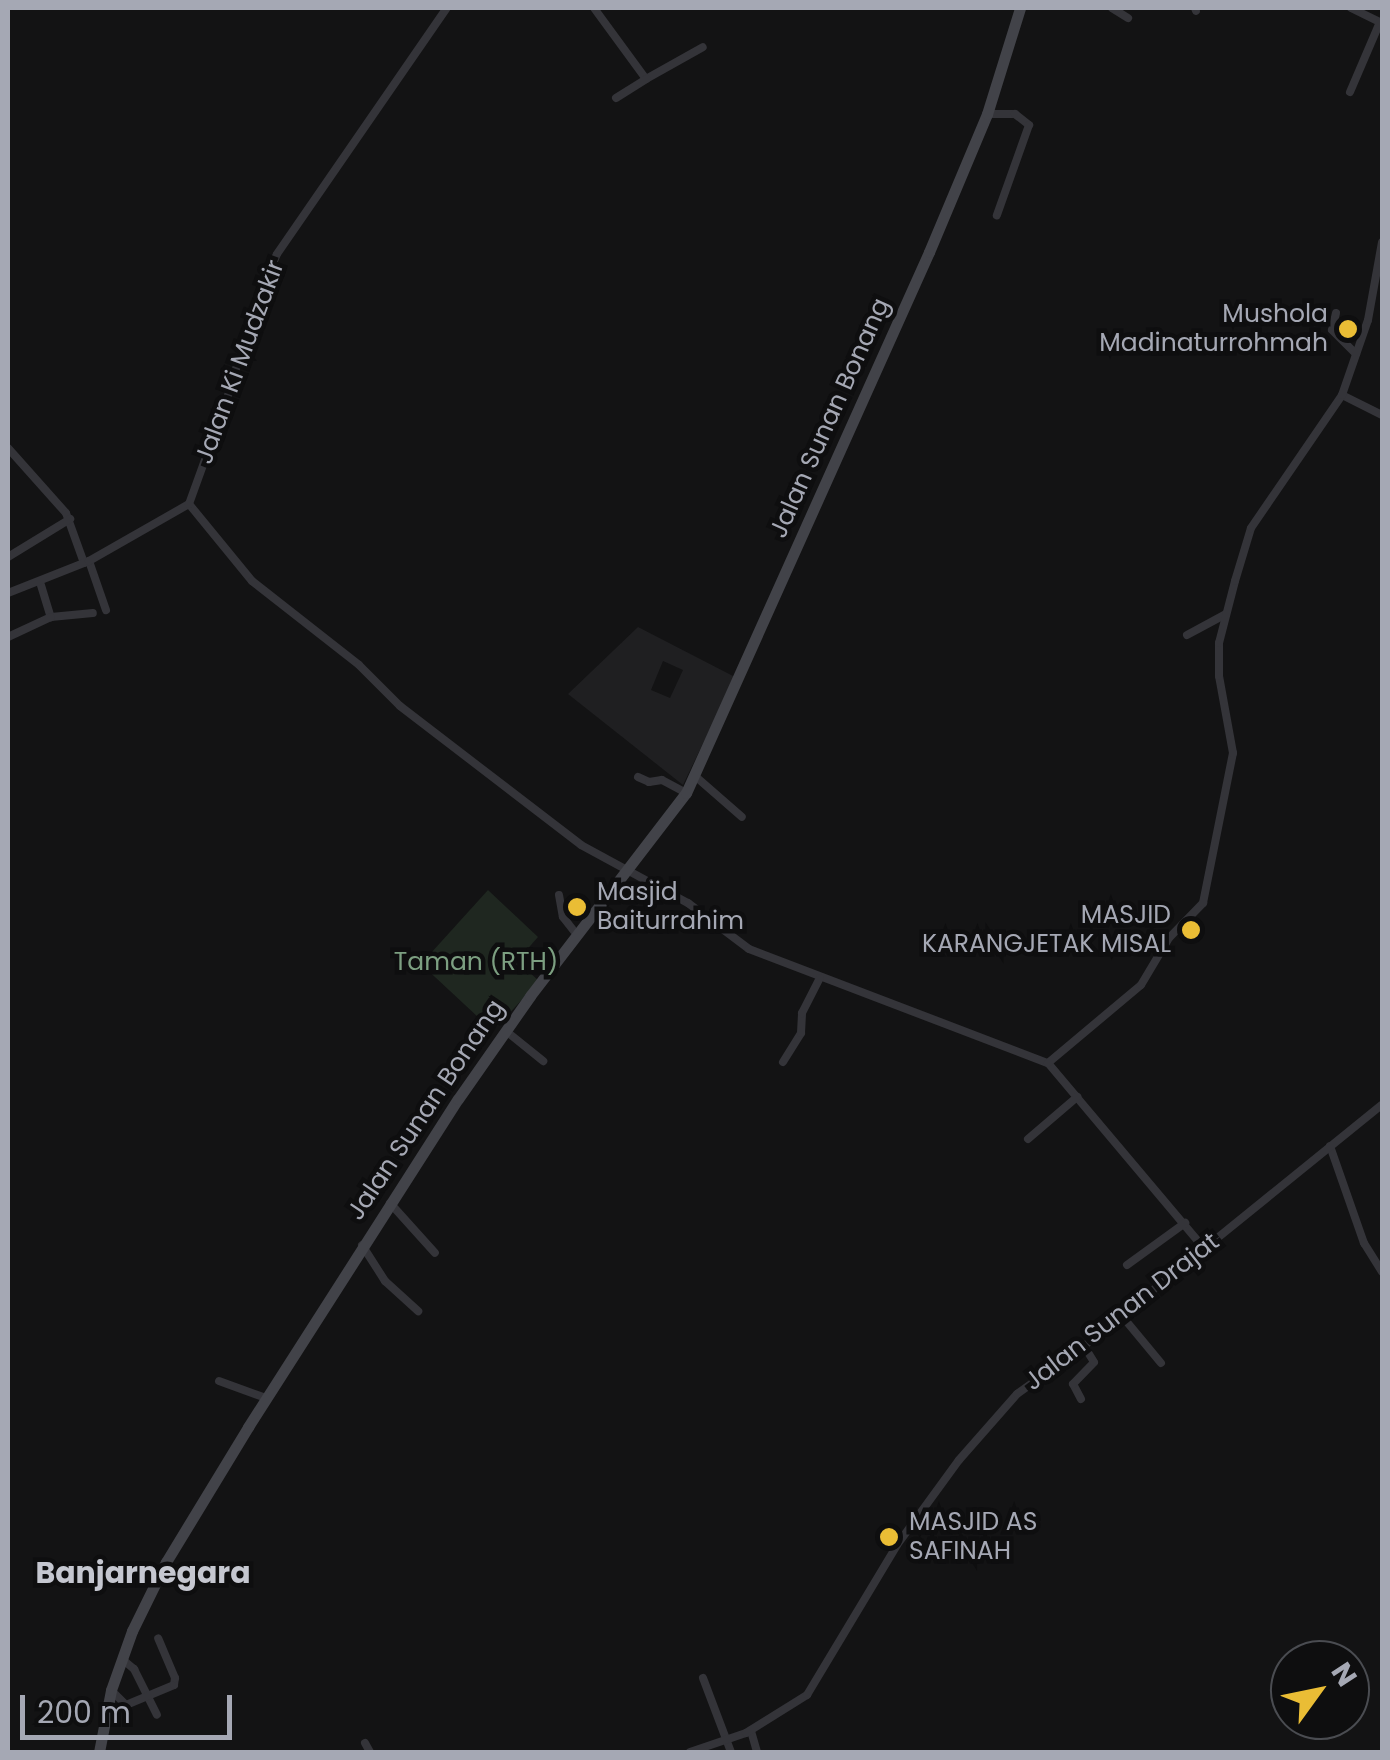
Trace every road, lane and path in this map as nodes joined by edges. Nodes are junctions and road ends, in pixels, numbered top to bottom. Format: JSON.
{"nodes":[{"id":1,"x":446,"y":8,"type":"edge"},
{"id":2,"x":594,"y":8,"type":"edge"},
{"id":3,"x":1020,"y":8,"type":"edge"},
{"id":4,"x":1112,"y":8,"type":"edge"},
{"id":5,"x":1351,"y":8,"type":"edge"},
{"id":6,"x":1128,"y":18,"type":"dead end"},
{"id":7,"x":1382,"y":22,"type":"edge"},
{"id":8,"x":703,"y":47,"type":"dead end"},
{"id":9,"x":646,"y":79,"type":"junction"},
{"id":10,"x":1350,"y":92,"type":"dead end"},
{"id":11,"x":616,"y":98,"type":"dead end"},
{"id":12,"x":987,"y":114,"type":"junction"},
{"id":13,"x":998,"y":215,"type":"dead end"},
{"id":14,"x":1382,"y":242,"type":"edge"},
{"id":15,"x":1336,"y":313,"type":"dead end"},
{"id":16,"x":1356,"y":354,"type":"junction"},
{"id":17,"x":1342,"y":395,"type":"junction"},
{"id":18,"x":1382,"y":415,"type":"edge"},
{"id":19,"x":8,"y":448,"type":"edge"},
{"id":20,"x":189,"y":504,"type":"junction"},
{"id":21,"x":70,"y":519,"type":"junction"},
{"id":22,"x":8,"y":557,"type":"edge"},
{"id":23,"x":87,"y":562,"type":"junction"},
{"id":24,"x":40,"y":582,"type":"junction"},
{"id":25,"x":8,"y":594,"type":"edge"},
{"id":26,"x":106,"y":610,"type":"dead end"},
{"id":27,"x":93,"y":613,"type":"dead end"},
{"id":28,"x":1226,"y":614,"type":"junction"},
{"id":29,"x":52,"y":617,"type":"junction"},
{"id":30,"x":1187,"y":635,"type":"dead end"},
{"id":31,"x":8,"y":637,"type":"edge"},
{"id":32,"x":696,"y":776,"type":"junction"},
{"id":33,"x":638,"y":777,"type":"dead end"},
{"id":34,"x":686,"y":793,"type":"junction"},
{"id":35,"x":742,"y":817,"type":"dead end"},
{"id":36,"x":628,"y":871,"type":"junction"},
{"id":37,"x":559,"y":895,"type":"dead end"},
{"id":38,"x":578,"y":936,"type":"junction"},
{"id":39,"x":820,"y":978,"type":"junction"},
{"id":40,"x":506,"y":1030,"type":"junction"},
{"id":41,"x":543,"y":1061,"type":"dead end"},
{"id":42,"x":783,"y":1062,"type":"dead end"},
{"id":43,"x":1048,"y":1063,"type":"junction"},
{"id":44,"x":1077,"y":1096,"type":"junction"},
{"id":45,"x":1382,"y":1106,"type":"edge"},
{"id":46,"x":1028,"y":1139,"type":"dead end"},
{"id":47,"x":1330,"y":1146,"type":"junction"},
{"id":48,"x":390,"y":1203,"type":"junction"},
{"id":49,"x":1186,"y":1222,"type":"junction"},
{"id":50,"x":362,"y":1245,"type":"junction"},
{"id":51,"x":1204,"y":1248,"type":"junction"},
{"id":52,"x":435,"y":1252,"type":"dead end"},
{"id":53,"x":1128,"y":1265,"type":"dead end"},
{"id":54,"x":1382,"y":1272,"type":"edge"},
{"id":55,"x":418,"y":1311,"type":"dead end"},
{"id":56,"x":1122,"y":1316,"type":"junction"},
{"id":57,"x":1084,"y":1346,"type":"junction"},
{"id":58,"x":1161,"y":1364,"type":"dead end"},
{"id":59,"x":219,"y":1381,"type":"dead end"},
{"id":60,"x":266,"y":1398,"type":"junction"},
{"id":61,"x":1081,"y":1399,"type":"dead end"},
{"id":62,"x":158,"y":1638,"type":"dead end"},
{"id":63,"x":122,"y":1659,"type":"junction"},
{"id":64,"x":703,"y":1678,"type":"dead end"},
{"id":65,"x":111,"y":1690,"type":"junction"},
{"id":66,"x":148,"y":1698,"type":"junction"},
{"id":67,"x":157,"y":1715,"type":"dead end"},
{"id":68,"x":752,"y":1731,"type":"junction"},
{"id":69,"x":365,"y":1742,"type":"dead end"},
{"id":70,"x":727,"y":1742,"type":"junction"},
{"id":71,"x":99,"y":1752,"type":"edge"},
{"id":72,"x":370,"y":1752,"type":"edge"},
{"id":73,"x":690,"y":1752,"type":"edge"},
{"id":74,"x":731,"y":1752,"type":"edge"},
{"id":75,"x":757,"y":1752,"type":"edge"}],
"edges":[{"from":1,"to":20,"type":"street","name":"Jalan Ki Mudzakir"},
{"from":2,"to":9,"type":"street"},
{"from":3,"to":12,"type":"street","name":"Jalan Sunan Bonang"},
{"from":4,"to":6,"type":"street"},
{"from":5,"to":7,"type":"street"},
{"from":7,"to":10,"type":"street"},
{"from":8,"to":9,"type":"street"},
{"from":9,"to":11,"type":"street"},
{"from":12,"to":13,"type":"street"},
{"from":12,"to":32,"type":"street","name":"Jalan Sunan Bonang"},
{"from":14,"to":16,"type":"street"},
{"from":15,"to":16,"type":"street"},
{"from":16,"to":17,"type":"street"},
{"from":17,"to":18,"type":"street"},
{"from":17,"to":28,"type":"street"},
{"from":19,"to":21,"type":"street"},
{"from":20,"to":23,"type":"street"},
{"from":20,"to":36,"type":"street"},
{"from":21,"to":22,"type":"street"},
{"from":21,"to":23,"type":"street"},
{"from":23,"to":24,"type":"street"},
{"from":23,"to":26,"type":"street"},
{"from":24,"to":25,"type":"street"},
{"from":24,"to":29,"type":"street"},
{"from":27,"to":29,"type":"street"},
{"from":28,"to":30,"type":"street"},
{"from":28,"to":43,"type":"street"},
{"from":29,"to":31,"type":"street"},
{"from":32,"to":34,"type":"street","name":"Jalan Sunan Bonang"},
{"from":32,"to":35,"type":"street"},
{"from":33,"to":34,"type":"street"},
{"from":34,"to":36,"type":"street","name":"Jalan Sunan Bonang"},
{"from":36,"to":38,"type":"street","name":"Jalan Sunan Bonang"},
{"from":36,"to":39,"type":"street"},
{"from":37,"to":38,"type":"street"},
{"from":38,"to":40,"type":"street","name":"Jalan Sunan Bonang"},
{"from":39,"to":42,"type":"street"},
{"from":39,"to":43,"type":"street"},
{"from":40,"to":41,"type":"street"},
{"from":40,"to":48,"type":"street","name":"Jalan Sunan Bonang"},
{"from":43,"to":44,"type":"street"},
{"from":44,"to":46,"type":"street"},
{"from":44,"to":49,"type":"street"},
{"from":45,"to":47,"type":"street","name":"Jalan Sunan Drajat"},
{"from":47,"to":51,"type":"street","name":"Jalan Sunan Drajat"},
{"from":47,"to":54,"type":"street"},
{"from":48,"to":50,"type":"street","name":"Jalan Sunan Bonang"},
{"from":48,"to":52,"type":"street"},
{"from":49,"to":51,"type":"street"},
{"from":49,"to":53,"type":"street"},
{"from":50,"to":55,"type":"street"},
{"from":50,"to":60,"type":"street","name":"Jalan Sunan Bonang"},
{"from":51,"to":56,"type":"street","name":"Jalan Sunan Drajat"},
{"from":56,"to":57,"type":"street","name":"Jalan Sunan Drajat"},
{"from":56,"to":58,"type":"street"},
{"from":57,"to":61,"type":"street"},
{"from":57,"to":68,"type":"street","name":"Jalan Sunan Drajat"},
{"from":59,"to":60,"type":"street"},
{"from":60,"to":63,"type":"street","name":"Jalan Sunan Bonang"},
{"from":62,"to":66,"type":"street"},
{"from":63,"to":65,"type":"street","name":"Jalan Sunan Bonang"},
{"from":63,"to":66,"type":"street"},
{"from":64,"to":70,"type":"street"},
{"from":65,"to":66,"type":"street"},
{"from":65,"to":71,"type":"street","name":"Jalan Sunan Bonang"},
{"from":66,"to":67,"type":"street"},
{"from":68,"to":70,"type":"street","name":"Jalan Sunan Drajat"},
{"from":68,"to":75,"type":"street"},
{"from":69,"to":72,"type":"street"},
{"from":70,"to":73,"type":"street","name":"Jalan Sunan Drajat"},
{"from":70,"to":74,"type":"street"}]}
